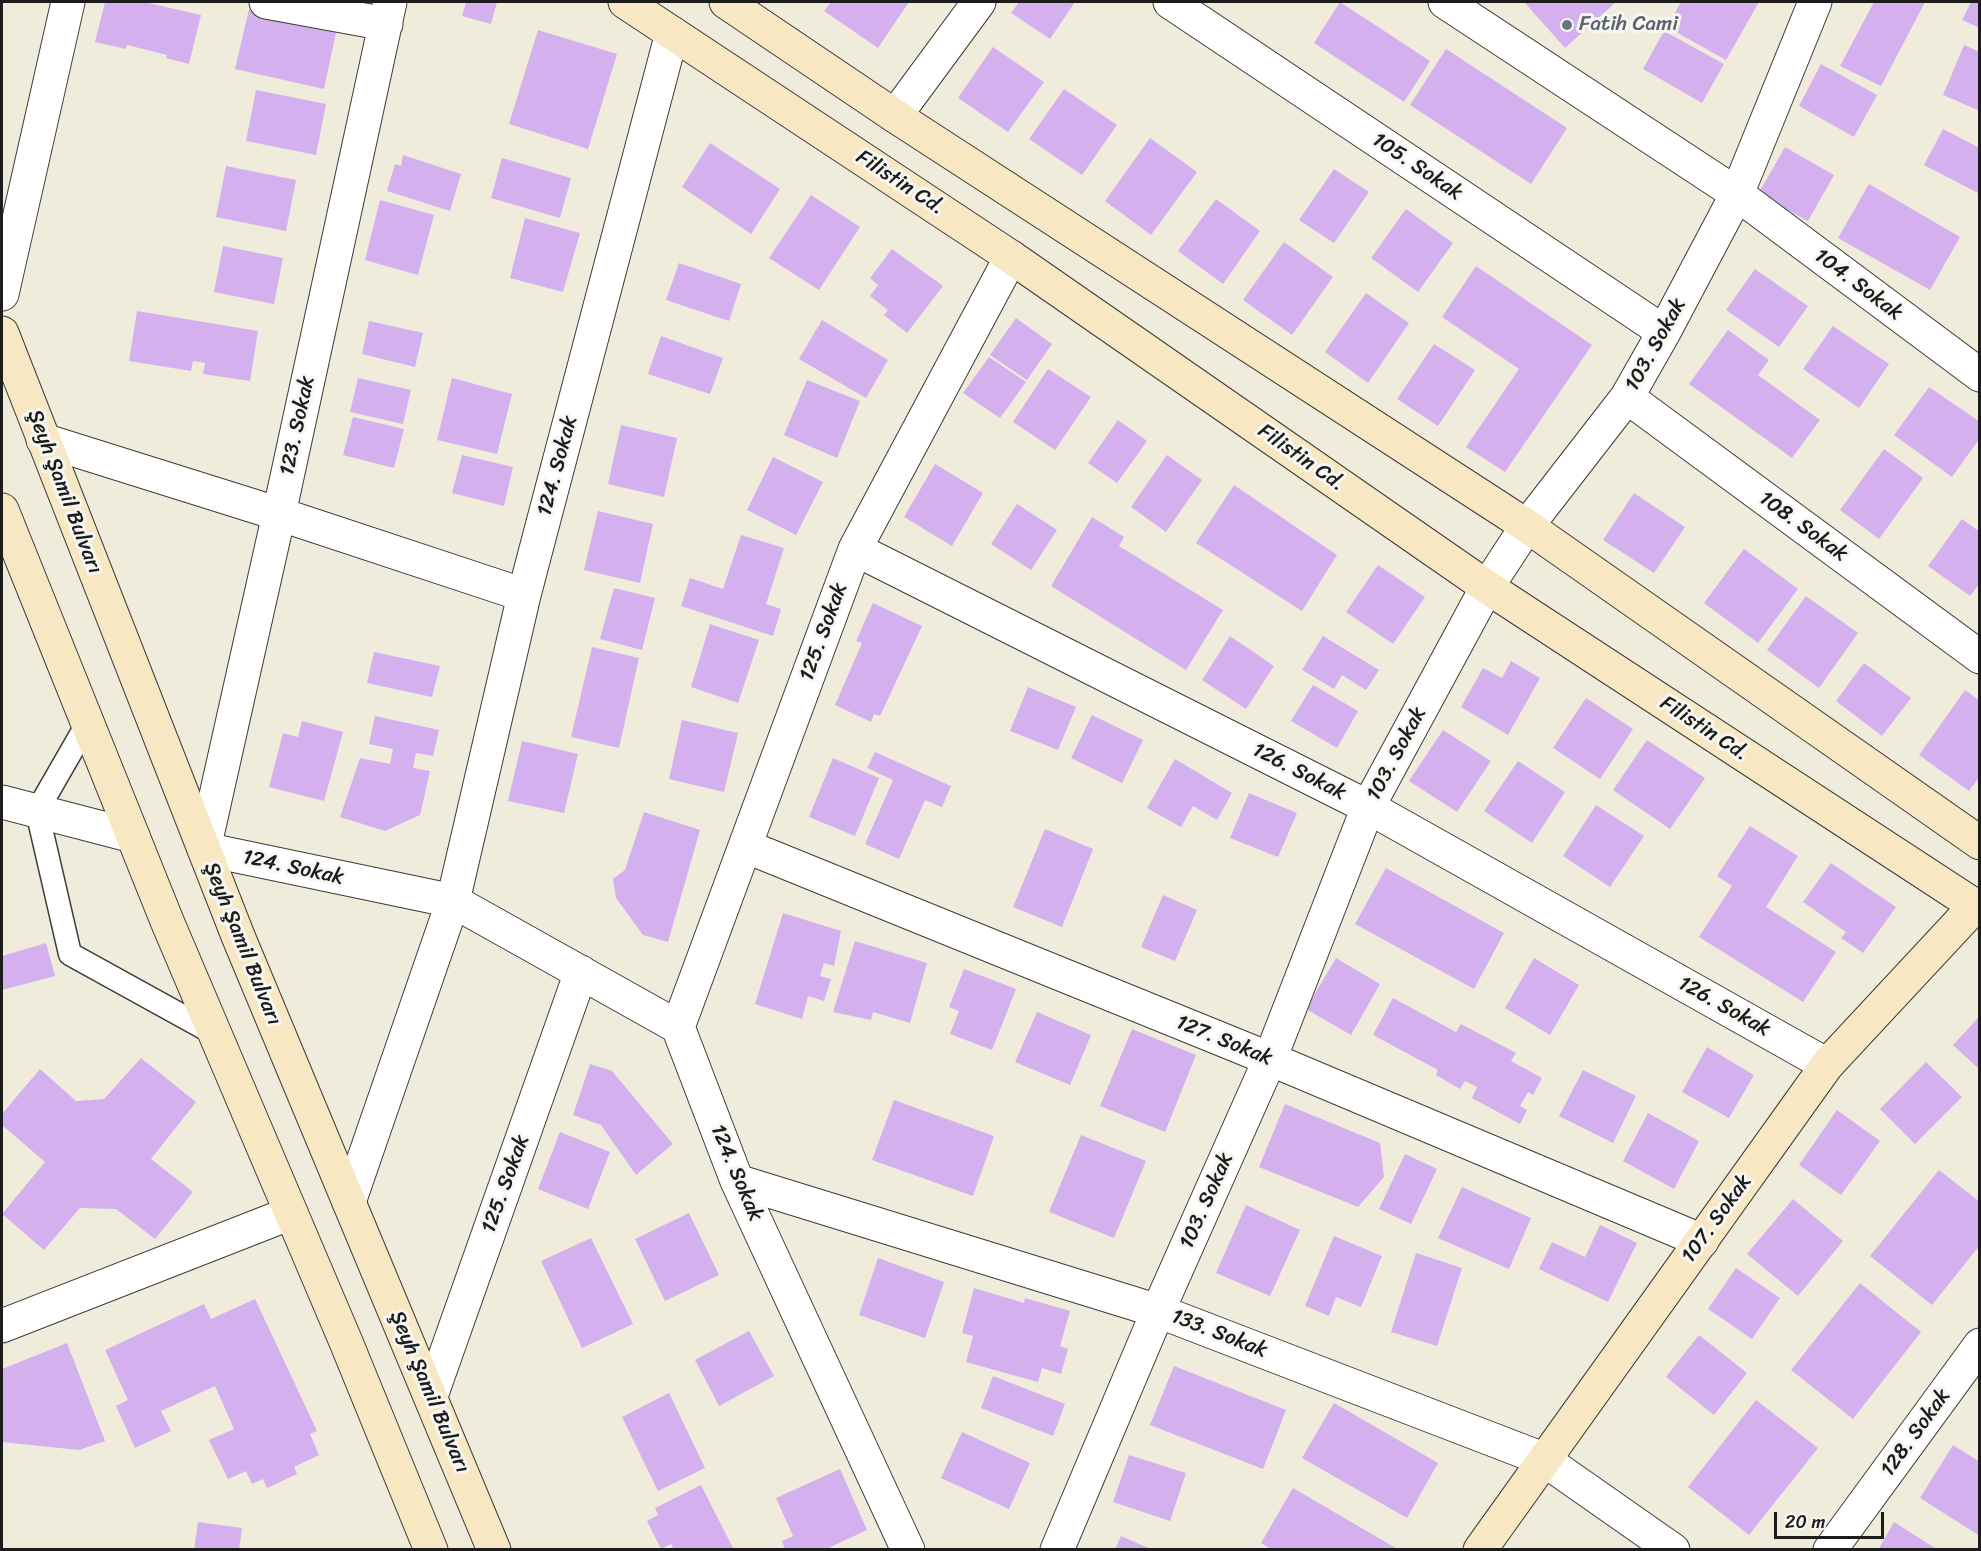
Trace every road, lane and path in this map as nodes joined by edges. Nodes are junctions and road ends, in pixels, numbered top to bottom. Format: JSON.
{"nodes":[{"id":1,"x":68,"y":2,"type":"edge"},
{"id":2,"x":266,"y":2,"type":"edge"},
{"id":3,"x":625,"y":2,"type":"edge"},
{"id":4,"x":726,"y":2,"type":"edge"},
{"id":5,"x":979,"y":2,"type":"edge"},
{"id":6,"x":1170,"y":2,"type":"edge"},
{"id":7,"x":1444,"y":2,"type":"edge"},
{"id":8,"x":1815,"y":2,"type":"edge"},
{"id":9,"x":388,"y":13,"type":"edge"},
{"id":10,"x":672,"y":33,"type":"junction"},
{"id":11,"x":895,"y":116,"type":"junction"},
{"id":12,"x":1737,"y":194,"type":"junction"},
{"id":13,"x":1011,"y":256,"type":"junction"},
{"id":14,"x":2,"y":294,"type":"edge"},
{"id":15,"x":1664,"y":332,"type":"junction"},
{"id":16,"x":2,"y":333,"type":"edge"},
{"id":17,"x":1977,"y":367,"type":"edge"},
{"id":18,"x":1627,"y":397,"type":"junction"},
{"id":19,"x":43,"y":440,"type":"junction"},
{"id":20,"x":2,"y":510,"type":"edge"},
{"id":21,"x":279,"y":514,"type":"junction"},
{"id":22,"x":1527,"y":526,"type":"junction"},
{"id":23,"x":855,"y":549,"type":"junction"},
{"id":24,"x":1487,"y":587,"type":"junction"},
{"id":25,"x":524,"y":595,"type":"junction"},
{"id":26,"x":1980,"y":657,"type":"edge"},
{"id":27,"x":87,"y":724,"type":"junction"},
{"id":28,"x":2,"y":802,"type":"edge"},
{"id":29,"x":1368,"y":807,"type":"junction"},
{"id":30,"x":37,"y":811,"type":"junction"},
{"id":31,"x":132,"y":836,"type":"junction"},
{"id":32,"x":1980,"y":843,"type":"edge"},
{"id":33,"x":745,"y":846,"type":"junction"},
{"id":34,"x":204,"y":849,"type":"junction"},
{"id":35,"x":453,"y":901,"type":"junction"},
{"id":36,"x":1978,"y":906,"type":"edge"},
{"id":37,"x":581,"y":972,"type":"junction"},
{"id":38,"x":678,"y":1027,"type":"junction"},
{"id":39,"x":215,"y":1034,"type":"junction"},
{"id":40,"x":1270,"y":1059,"type":"junction"},
{"id":41,"x":1827,"y":1065,"type":"junction"},
{"id":42,"x":737,"y":1181,"type":"junction"},
{"id":43,"x":349,"y":1202,"type":"junction"},
{"id":44,"x":291,"y":1213,"type":"junction"},
{"id":45,"x":1702,"y":1241,"type":"junction"},
{"id":46,"x":1158,"y":1311,"type":"junction"},
{"id":47,"x":2,"y":1326,"type":"edge"},
{"id":48,"x":1980,"y":1345,"type":"edge"},
{"id":49,"x":431,"y":1396,"type":"junction"},
{"id":50,"x":1543,"y":1459,"type":"junction"},
{"id":51,"x":430,"y":1550,"type":"edge"},
{"id":52,"x":494,"y":1550,"type":"edge"},
{"id":53,"x":908,"y":1550,"type":"edge"},
{"id":54,"x":1057,"y":1550,"type":"edge"},
{"id":55,"x":1480,"y":1550,"type":"edge"},
{"id":56,"x":1673,"y":1550,"type":"edge"},
{"id":57,"x":1830,"y":1550,"type":"edge"}],
"edges":[{"from":1,"to":14,"type":"street"},
{"from":2,"to":9,"type":"street"},
{"from":3,"to":10,"type":"main road","name":"Filistin Cd."},
{"from":4,"to":11,"type":"main road"},
{"from":5,"to":11,"type":"street"},
{"from":6,"to":15,"type":"street","name":"105. Sokak"},
{"from":7,"to":12,"type":"street","name":"104. Sokak"},
{"from":8,"to":12,"type":"street","name":"103. Sokak"},
{"from":9,"to":21,"type":"street","name":"123. Sokak"},
{"from":10,"to":13,"type":"main road","name":"Filistin Cd."},
{"from":10,"to":25,"type":"street","name":"124. Sokak"},
{"from":11,"to":22,"type":"main road"},
{"from":12,"to":15,"type":"street","name":"103. Sokak"},
{"from":12,"to":17,"type":"street","name":"104. Sokak"},
{"from":13,"to":23,"type":"street","name":"125. Sokak"},
{"from":13,"to":24,"type":"main road","name":"Filistin Cd."},
{"from":15,"to":18,"type":"street","name":"103. Sokak"},
{"from":16,"to":19,"type":"main road","name":"Şeyh Şamil Bulvarı"},
{"from":18,"to":22,"type":"street","name":"103. Sokak"},
{"from":18,"to":26,"type":"street","name":"108. Sokak"},
{"from":19,"to":21,"type":"street"},
{"from":19,"to":34,"type":"main road","name":"Şeyh Şamil Bulvarı"},
{"from":20,"to":27,"type":"main road"},
{"from":21,"to":25,"type":"street"},
{"from":21,"to":34,"type":"street","name":"123. Sokak"},
{"from":22,"to":24,"type":"street","name":"103. Sokak"},
{"from":22,"to":32,"type":"main road"},
{"from":23,"to":29,"type":"street","name":"126. Sokak"},
{"from":23,"to":33,"type":"street","name":"125. Sokak"},
{"from":24,"to":29,"type":"street","name":"103. Sokak"},
{"from":24,"to":36,"type":"main road","name":"Filistin Cd."},
{"from":25,"to":35,"type":"street","name":"124. Sokak"},
{"from":27,"to":30,"type":"lane"},
{"from":27,"to":31,"type":"main road"},
{"from":28,"to":30,"type":"street"},
{"from":29,"to":40,"type":"street","name":"103. Sokak"},
{"from":29,"to":41,"type":"street","name":"126. Sokak"},
{"from":30,"to":31,"type":"street"},
{"from":30,"to":39,"type":"lane"},
{"from":31,"to":39,"type":"main road"},
{"from":33,"to":38,"type":"street","name":"125. Sokak"},
{"from":33,"to":40,"type":"street","name":"127. Sokak"},
{"from":34,"to":35,"type":"street","name":"124. Sokak"},
{"from":34,"to":43,"type":"main road","name":"Şeyh Şamil Bulvarı"},
{"from":35,"to":37,"type":"street","name":"124. Sokak"},
{"from":35,"to":43,"type":"street","name":"124. Sokak"},
{"from":36,"to":41,"type":"main road","name":"107. Sokak"},
{"from":37,"to":38,"type":"street","name":"124. Sokak"},
{"from":37,"to":49,"type":"street","name":"125. Sokak"},
{"from":38,"to":42,"type":"street","name":"124. Sokak"},
{"from":39,"to":44,"type":"main road"},
{"from":40,"to":45,"type":"street","name":"127. Sokak"},
{"from":40,"to":46,"type":"street","name":"103. Sokak"},
{"from":41,"to":45,"type":"main road","name":"107. Sokak"},
{"from":42,"to":46,"type":"street","name":"133. Sokak"},
{"from":42,"to":53,"type":"street","name":"124. Sokak"},
{"from":43,"to":49,"type":"main road","name":"Şeyh Şamil Bulvarı"},
{"from":44,"to":47,"type":"street"},
{"from":44,"to":51,"type":"main road"},
{"from":45,"to":50,"type":"main road","name":"107. Sokak"},
{"from":46,"to":50,"type":"street","name":"133. Sokak"},
{"from":46,"to":54,"type":"street","name":"103. Sokak"},
{"from":48,"to":57,"type":"street","name":"128. Sokak"},
{"from":49,"to":52,"type":"main road","name":"Şeyh Şamil Bulvarı"},
{"from":50,"to":55,"type":"main road","name":"107. Sokak"},
{"from":50,"to":56,"type":"street","name":"133. Sokak"}]}
